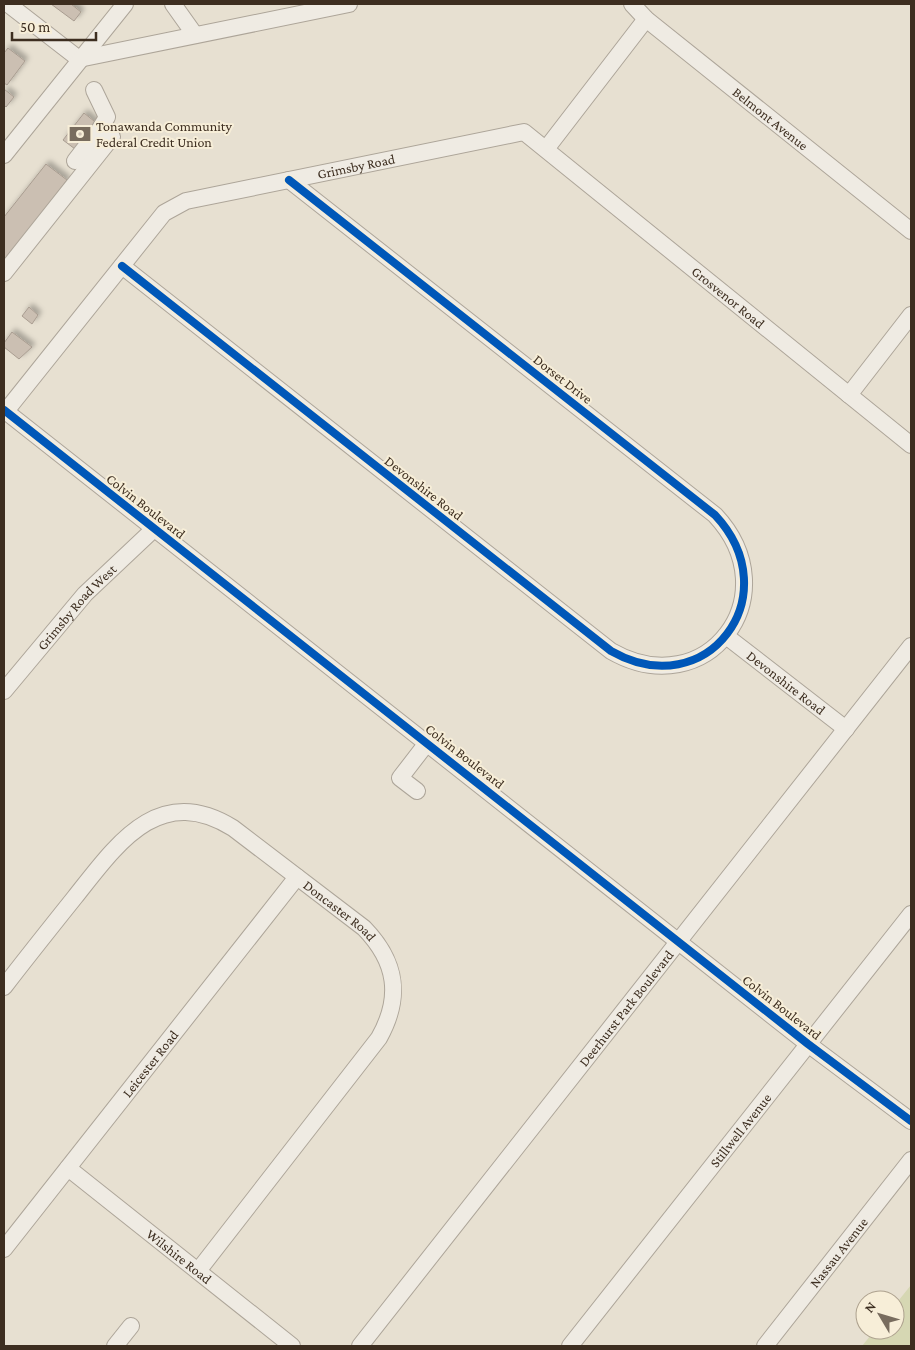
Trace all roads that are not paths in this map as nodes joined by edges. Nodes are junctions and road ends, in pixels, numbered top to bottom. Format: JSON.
{"nodes":[{"id":1,"x":125,"y":4,"type":"edge"},
{"id":2,"x":173,"y":4,"type":"edge"},
{"id":3,"x":349,"y":4,"type":"edge"},
{"id":4,"x":632,"y":4,"type":"edge"},
{"id":5,"x":11,"y":8,"type":"edge"},
{"id":6,"x":646,"y":19,"type":"junction"},
{"id":7,"x":195,"y":35,"type":"junction"},
{"id":8,"x":79,"y":59,"type":"junction"},
{"id":9,"x":94,"y":90,"type":"dead end"},
{"id":10,"x":100,"y":136,"type":"junction"},
{"id":11,"x":546,"y":149,"type":"junction"},
{"id":12,"x":4,"y":154,"type":"edge"},
{"id":13,"x":75,"y":161,"type":"dead end"},
{"id":14,"x":289,"y":180,"type":"junction"},
{"id":15,"x":911,"y":232,"type":"edge"},
{"id":16,"x":122,"y":266,"type":"junction"},
{"id":17,"x":4,"y":273,"type":"edge"},
{"id":18,"x":911,"y":315,"type":"edge"},
{"id":19,"x":849,"y":395,"type":"junction"},
{"id":20,"x":5,"y":410,"type":"edge"},
{"id":21,"x":911,"y":445,"type":"edge"},
{"id":22,"x":155,"y":528,"type":"junction"},
{"id":23,"x":726,"y":636,"type":"junction"},
{"id":24,"x":911,"y":646,"type":"edge"},
{"id":25,"x":4,"y":691,"type":"edge"},
{"id":26,"x":846,"y":729,"type":"junction"},
{"id":27,"x":427,"y":743,"type":"junction"},
{"id":28,"x":417,"y":791,"type":"dead end"},
{"id":29,"x":297,"y":877,"type":"junction"},
{"id":30,"x":911,"y":914,"type":"edge"},
{"id":31,"x":679,"y":941,"type":"junction"},
{"id":32,"x":4,"y":987,"type":"edge"},
{"id":33,"x":808,"y":1044,"type":"junction"},
{"id":34,"x":911,"y":1120,"type":"edge"},
{"id":35,"x":911,"y":1160,"type":"edge"},
{"id":36,"x":68,"y":1168,"type":"junction"},
{"id":37,"x":4,"y":1249,"type":"edge"},
{"id":38,"x":198,"y":1271,"type":"junction"},
{"id":39,"x":131,"y":1326,"type":"dead end"},
{"id":40,"x":115,"y":1346,"type":"edge"},
{"id":41,"x":292,"y":1346,"type":"edge"},
{"id":42,"x":360,"y":1346,"type":"edge"},
{"id":43,"x":570,"y":1346,"type":"edge"},
{"id":44,"x":765,"y":1346,"type":"edge"}],
"edges":[{"from":1,"to":8,"type":"street"},
{"from":2,"to":7,"type":"street"},
{"from":3,"to":7,"type":"street"},
{"from":4,"to":6,"type":"street","name":"Belmont Avenue"},
{"from":5,"to":8,"type":"street"},
{"from":6,"to":11,"type":"street"},
{"from":6,"to":15,"type":"street","name":"Belmont Avenue"},
{"from":7,"to":8,"type":"street"},
{"from":8,"to":12,"type":"street"},
{"from":9,"to":10,"type":"street"},
{"from":10,"to":13,"type":"street"},
{"from":10,"to":17,"type":"street"},
{"from":11,"to":14,"type":"street","name":"Grimsby Road"},
{"from":11,"to":19,"type":"street","name":"Grosvenor Road"},
{"from":14,"to":16,"type":"street","name":"Grimsby Road"},
{"from":14,"to":23,"type":"street","name":"Dorset Drive"},
{"from":16,"to":20,"type":"street","name":"Grimsby Road"},
{"from":16,"to":23,"type":"street","name":"Devonshire Road"},
{"from":18,"to":19,"type":"street"},
{"from":19,"to":21,"type":"street","name":"Grosvenor Road"},
{"from":20,"to":22,"type":"street","name":"Colvin Boulevard"},
{"from":22,"to":25,"type":"street","name":"Grimsby Road West"},
{"from":22,"to":27,"type":"street","name":"Colvin Boulevard"},
{"from":23,"to":26,"type":"street","name":"Devonshire Road"},
{"from":24,"to":26,"type":"street","name":"Deerhurst Park Boulevard"},
{"from":26,"to":31,"type":"street","name":"Deerhurst Park Boulevard"},
{"from":27,"to":28,"type":"street"},
{"from":27,"to":31,"type":"street","name":"Colvin Boulevard"},
{"from":29,"to":32,"type":"street","name":"Doncaster Road"},
{"from":29,"to":36,"type":"street","name":"Leicester Road"},
{"from":29,"to":38,"type":"street","name":"Doncaster Road"},
{"from":30,"to":33,"type":"street","name":"Stillwell Avenue"},
{"from":31,"to":33,"type":"street","name":"Colvin Boulevard"},
{"from":31,"to":42,"type":"street","name":"Deerhurst Park Boulevard"},
{"from":33,"to":34,"type":"street","name":"Colvin Boulevard"},
{"from":33,"to":43,"type":"street","name":"Stillwell Avenue"},
{"from":35,"to":44,"type":"street","name":"Nassau Avenue"},
{"from":36,"to":37,"type":"street","name":"Leicester Road"},
{"from":36,"to":38,"type":"street","name":"Wilshire Road"},
{"from":38,"to":41,"type":"street","name":"Wilshire Road"},
{"from":39,"to":40,"type":"street"}]}
